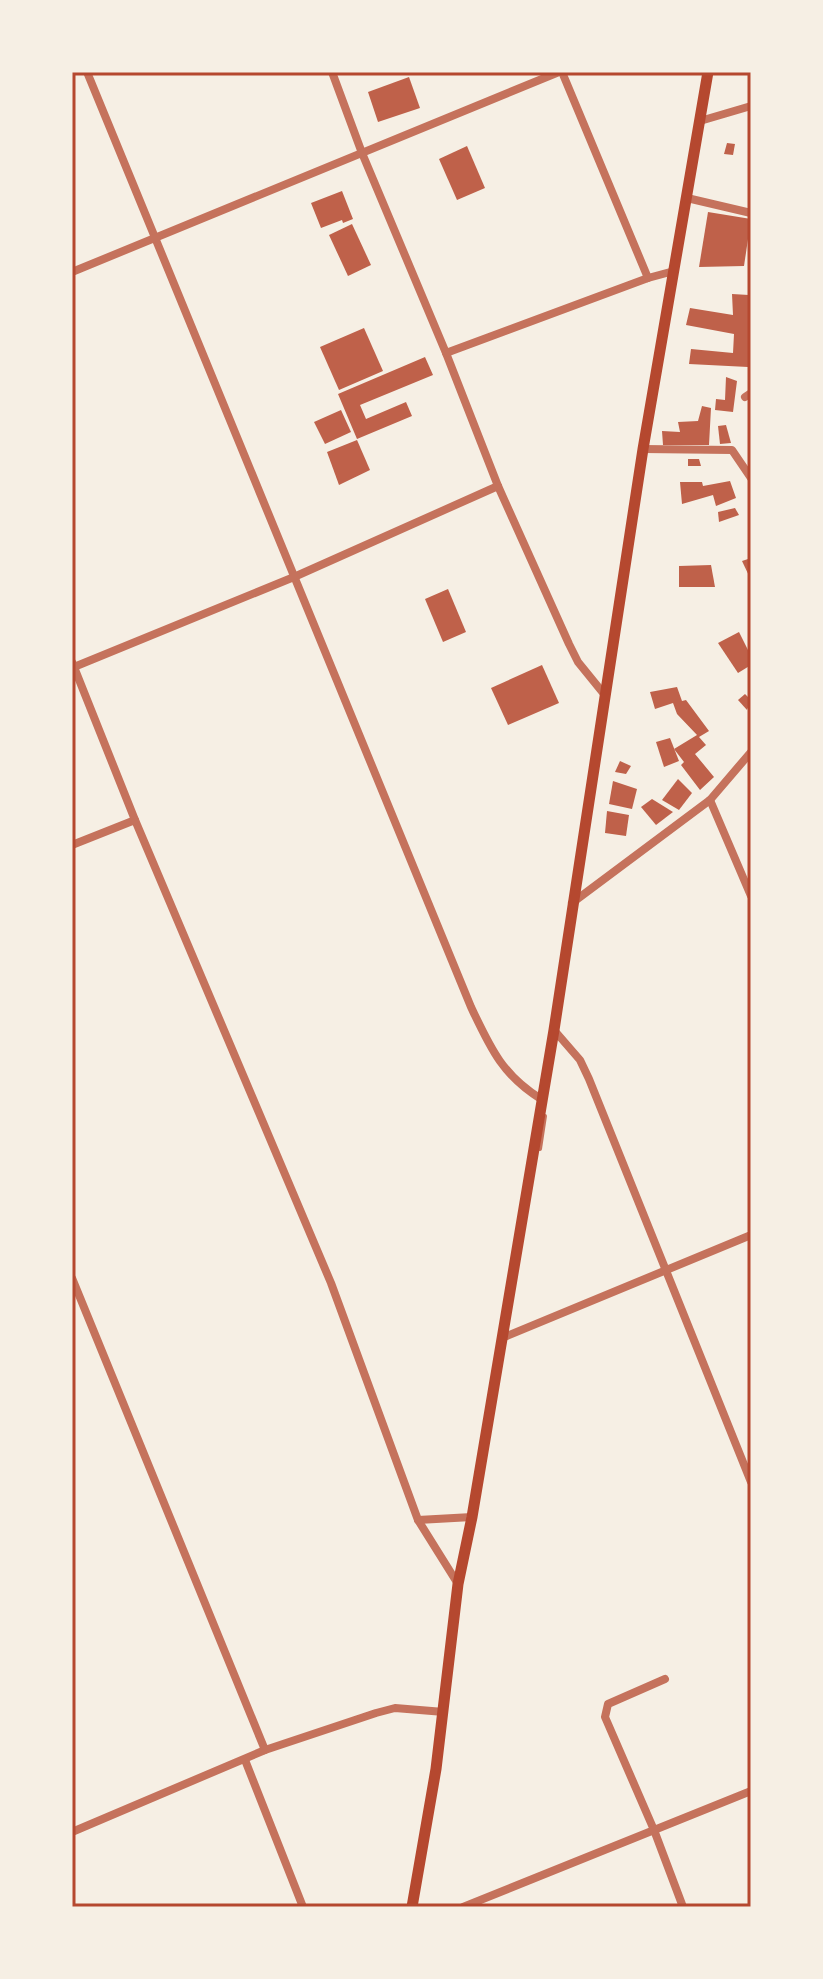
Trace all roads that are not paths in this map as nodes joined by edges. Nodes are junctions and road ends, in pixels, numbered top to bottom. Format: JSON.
{"nodes":[{"id":1,"x":87,"y":72,"type":"edge"},
{"id":2,"x":332,"y":72,"type":"edge"},
{"id":3,"x":560,"y":72,"type":"edge"},
{"id":4,"x":708,"y":72,"type":"edge"},
{"id":5,"x":751,"y":106,"type":"edge"},
{"id":6,"x":700,"y":121,"type":"junction"},
{"id":7,"x":362,"y":153,"type":"junction"},
{"id":8,"x":687,"y":198,"type":"junction"},
{"id":9,"x":751,"y":213,"type":"edge"},
{"id":10,"x":157,"y":239,"type":"junction"},
{"id":11,"x":674,"y":271,"type":"junction"},
{"id":12,"x":72,"y":272,"type":"edge"},
{"id":13,"x":648,"y":278,"type":"junction"},
{"id":14,"x":446,"y":353,"type":"junction"},
{"id":15,"x":643,"y":449,"type":"junction"},
{"id":16,"x":751,"y":478,"type":"edge"},
{"id":17,"x":498,"y":486,"type":"junction"},
{"id":18,"x":294,"y":577,"type":"junction"},
{"id":19,"x":73,"y":664,"type":"edge"},
{"id":20,"x":604,"y":694,"type":"junction"},
{"id":21,"x":751,"y":752,"type":"edge"},
{"id":22,"x":710,"y":800,"type":"junction"},
{"id":23,"x":135,"y":820,"type":"junction"},
{"id":24,"x":72,"y":845,"type":"edge"},
{"id":25,"x":751,"y":896,"type":"edge"},
{"id":26,"x":572,"y":904,"type":"junction"},
{"id":27,"x":554,"y":1030,"type":"junction"},
{"id":28,"x":540,"y":1105,"type":"junction"},
{"id":29,"x":751,"y":1235,"type":"edge"},
{"id":30,"x":665,"y":1269,"type":"junction"},
{"id":31,"x":72,"y":1278,"type":"edge"},
{"id":32,"x":502,"y":1338,"type":"junction"},
{"id":33,"x":751,"y":1482,"type":"edge"},
{"id":34,"x":472,"y":1517,"type":"junction"},
{"id":35,"x":418,"y":1520,"type":"junction"},
{"id":36,"x":458,"y":1584,"type":"junction"},
{"id":37,"x":665,"y":1679,"type":"dead end"},
{"id":38,"x":444,"y":1712,"type":"junction"},
{"id":39,"x":265,"y":1750,"type":"junction"},
{"id":40,"x":245,"y":1760,"type":"junction"},
{"id":41,"x":751,"y":1791,"type":"edge"},
{"id":42,"x":654,"y":1830,"type":"junction"},
{"id":43,"x":72,"y":1832,"type":"edge"},
{"id":44,"x":303,"y":1907,"type":"edge"},
{"id":45,"x":412,"y":1907,"type":"edge"},
{"id":46,"x":463,"y":1907,"type":"edge"},
{"id":47,"x":683,"y":1907,"type":"edge"}],
"edges":[{"from":1,"to":10,"type":"street"},
{"from":2,"to":7,"type":"street"},
{"from":3,"to":7,"type":"street"},
{"from":3,"to":13,"type":"street"},
{"from":4,"to":6,"type":"main road"},
{"from":5,"to":6,"type":"street"},
{"from":6,"to":8,"type":"main road"},
{"from":7,"to":10,"type":"street"},
{"from":7,"to":14,"type":"street"},
{"from":8,"to":9,"type":"street"},
{"from":8,"to":11,"type":"main road"},
{"from":10,"to":12,"type":"street"},
{"from":10,"to":18,"type":"street"},
{"from":11,"to":13,"type":"street"},
{"from":11,"to":15,"type":"main road"},
{"from":13,"to":14,"type":"street"},
{"from":14,"to":17,"type":"street"},
{"from":15,"to":16,"type":"street"},
{"from":15,"to":20,"type":"main road"},
{"from":17,"to":18,"type":"street"},
{"from":17,"to":20,"type":"street"},
{"from":18,"to":19,"type":"street"},
{"from":18,"to":28,"type":"street"},
{"from":19,"to":23,"type":"street"},
{"from":20,"to":26,"type":"main road"},
{"from":21,"to":22,"type":"street"},
{"from":22,"to":25,"type":"street"},
{"from":22,"to":26,"type":"street"},
{"from":23,"to":24,"type":"street"},
{"from":23,"to":35,"type":"street"},
{"from":26,"to":27,"type":"main road"},
{"from":27,"to":28,"type":"main road"},
{"from":27,"to":30,"type":"street"},
{"from":28,"to":32,"type":"main road"},
{"from":29,"to":30,"type":"street"},
{"from":30,"to":32,"type":"street"},
{"from":30,"to":33,"type":"street"},
{"from":31,"to":39,"type":"street"},
{"from":32,"to":34,"type":"main road"},
{"from":34,"to":35,"type":"street"},
{"from":34,"to":36,"type":"main road"},
{"from":35,"to":36,"type":"street"},
{"from":36,"to":38,"type":"main road"},
{"from":37,"to":42,"type":"street"},
{"from":38,"to":39,"type":"street"},
{"from":38,"to":45,"type":"main road"},
{"from":39,"to":40,"type":"street"},
{"from":40,"to":43,"type":"street"},
{"from":40,"to":44,"type":"street"},
{"from":41,"to":42,"type":"street"},
{"from":42,"to":46,"type":"street"},
{"from":42,"to":47,"type":"street"}]}
